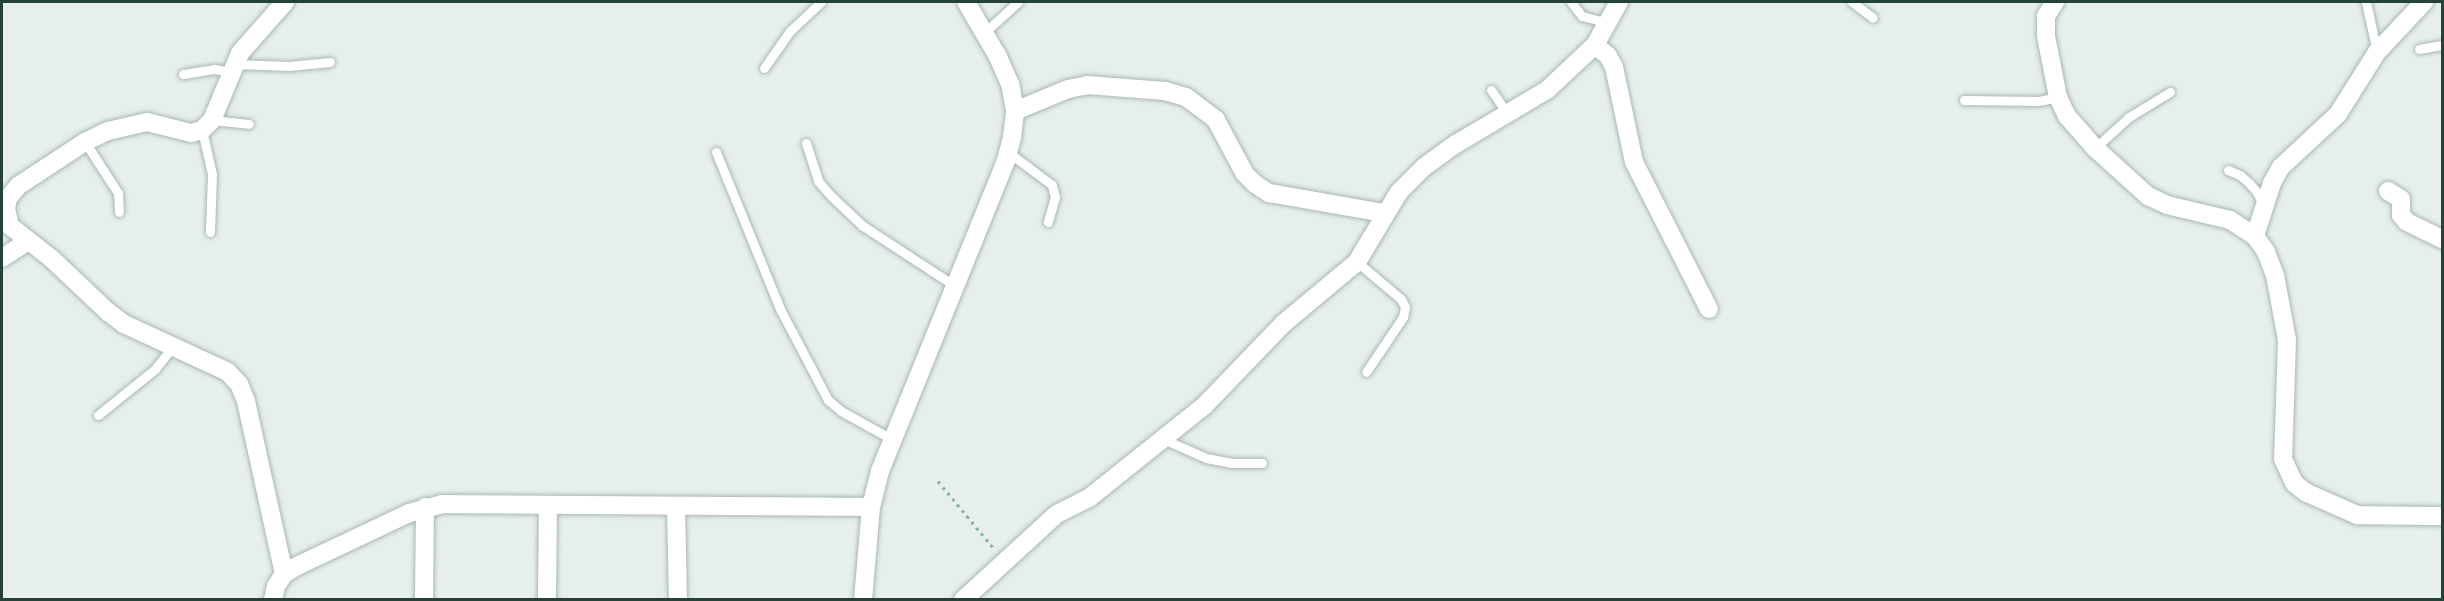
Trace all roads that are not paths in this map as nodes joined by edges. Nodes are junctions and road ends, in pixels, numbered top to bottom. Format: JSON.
{"nodes":[{"id":1,"x":285,"y":2,"type":"edge"},
{"id":2,"x":821,"y":2,"type":"edge"},
{"id":3,"x":966,"y":2,"type":"edge"},
{"id":4,"x":1018,"y":2,"type":"edge"},
{"id":5,"x":1571,"y":2,"type":"edge"},
{"id":6,"x":1620,"y":2,"type":"edge"},
{"id":7,"x":1852,"y":2,"type":"edge"},
{"id":8,"x":2055,"y":2,"type":"edge"},
{"id":9,"x":2366,"y":2,"type":"edge"},
{"id":10,"x":2424,"y":2,"type":"edge"},
{"id":11,"x":1873,"y":18,"type":"dead end"},
{"id":12,"x":1608,"y":23,"type":"junction"},
{"id":13,"x":984,"y":33,"type":"junction"},
{"id":14,"x":1595,"y":45,"type":"junction"},
{"id":15,"x":2442,"y":45,"type":"edge"},
{"id":16,"x":2419,"y":49,"type":"dead end"},
{"id":17,"x":2377,"y":52,"type":"junction"},
{"id":18,"x":330,"y":62,"type":"dead end"},
{"id":19,"x":234,"y":68,"type":"junction"},
{"id":20,"x":764,"y":68,"type":"dead end"},
{"id":21,"x":183,"y":74,"type":"dead end"},
{"id":22,"x":1491,"y":90,"type":"dead end"},
{"id":23,"x":2170,"y":92,"type":"dead end"},
{"id":24,"x":2058,"y":97,"type":"junction"},
{"id":25,"x":1964,"y":100,"type":"dead end"},
{"id":26,"x":1015,"y":111,"type":"junction"},
{"id":27,"x":1508,"y":114,"type":"junction"},
{"id":28,"x":249,"y":124,"type":"dead end"},
{"id":29,"x":207,"y":125,"type":"junction"},
{"id":30,"x":85,"y":142,"type":"junction"},
{"id":31,"x":806,"y":143,"type":"dead end"},
{"id":32,"x":2095,"y":148,"type":"junction"},
{"id":33,"x":716,"y":152,"type":"dead end"},
{"id":34,"x":1008,"y":152,"type":"junction"},
{"id":35,"x":2228,"y":170,"type":"dead end"},
{"id":36,"x":2388,"y":191,"type":"dead end"},
{"id":37,"x":2264,"y":207,"type":"junction"},
{"id":38,"x":4,"y":208,"type":"edge"},
{"id":39,"x":119,"y":212,"type":"dead end"},
{"id":40,"x":1384,"y":213,"type":"junction"},
{"id":41,"x":1048,"y":222,"type":"dead end"},
{"id":42,"x":210,"y":232,"type":"dead end"},
{"id":43,"x":2255,"y":236,"type":"junction"},
{"id":44,"x":2442,"y":239,"type":"edge"},
{"id":45,"x":27,"y":242,"type":"junction"},
{"id":46,"x":2,"y":258,"type":"edge"},
{"id":47,"x":1357,"y":262,"type":"junction"},
{"id":48,"x":955,"y":286,"type":"junction"},
{"id":49,"x":1709,"y":309,"type":"dead end"},
{"id":50,"x":173,"y":346,"type":"junction"},
{"id":51,"x":1365,"y":372,"type":"dead end"},
{"id":52,"x":98,"y":415,"type":"dead end"},
{"id":53,"x":1163,"y":439,"type":"junction"},
{"id":54,"x":893,"y":440,"type":"junction"},
{"id":55,"x":1262,"y":463,"type":"dead end"},
{"id":56,"x":548,"y":505,"type":"junction"},
{"id":57,"x":676,"y":506,"type":"junction"},
{"id":58,"x":425,"y":507,"type":"junction"},
{"id":59,"x":871,"y":507,"type":"junction"},
{"id":60,"x":2442,"y":516,"type":"edge"},
{"id":61,"x":284,"y":574,"type":"junction"},
{"id":62,"x":273,"y":600,"type":"edge"},
{"id":63,"x":424,"y":600,"type":"edge"},
{"id":64,"x":547,"y":600,"type":"edge"},
{"id":65,"x":678,"y":600,"type":"edge"},
{"id":66,"x":863,"y":600,"type":"edge"},
{"id":67,"x":963,"y":600,"type":"edge"}],
"edges":[{"from":1,"to":19,"type":"street"},
{"from":2,"to":20,"type":"lane"},
{"from":3,"to":13,"type":"street"},
{"from":4,"to":13,"type":"lane"},
{"from":5,"to":12,"type":"lane"},
{"from":6,"to":12,"type":"street"},
{"from":7,"to":11,"type":"lane"},
{"from":8,"to":24,"type":"street"},
{"from":9,"to":17,"type":"lane"},
{"from":10,"to":17,"type":"street"},
{"from":12,"to":14,"type":"street"},
{"from":13,"to":26,"type":"street"},
{"from":14,"to":27,"type":"street"},
{"from":14,"to":49,"type":"street"},
{"from":15,"to":16,"type":"lane"},
{"from":17,"to":37,"type":"street"},
{"from":18,"to":19,"type":"lane"},
{"from":19,"to":21,"type":"lane"},
{"from":19,"to":29,"type":"street"},
{"from":22,"to":27,"type":"lane"},
{"from":23,"to":32,"type":"lane"},
{"from":24,"to":25,"type":"lane"},
{"from":24,"to":32,"type":"street"},
{"from":26,"to":34,"type":"street"},
{"from":26,"to":40,"type":"street"},
{"from":27,"to":40,"type":"street"},
{"from":28,"to":29,"type":"lane"},
{"from":29,"to":30,"type":"street"},
{"from":29,"to":42,"type":"lane"},
{"from":30,"to":38,"type":"street"},
{"from":30,"to":39,"type":"lane"},
{"from":31,"to":48,"type":"lane"},
{"from":32,"to":43,"type":"street"},
{"from":33,"to":54,"type":"lane"},
{"from":34,"to":41,"type":"lane"},
{"from":34,"to":48,"type":"street"},
{"from":35,"to":37,"type":"lane"},
{"from":36,"to":44,"type":"street"},
{"from":37,"to":43,"type":"street"},
{"from":38,"to":45,"type":"street"},
{"from":40,"to":47,"type":"street"},
{"from":43,"to":60,"type":"street"},
{"from":45,"to":46,"type":"street"},
{"from":45,"to":50,"type":"street"},
{"from":47,"to":51,"type":"lane"},
{"from":47,"to":53,"type":"street"},
{"from":48,"to":54,"type":"street"},
{"from":50,"to":52,"type":"lane"},
{"from":50,"to":61,"type":"street"},
{"from":53,"to":55,"type":"lane"},
{"from":53,"to":67,"type":"street"},
{"from":54,"to":59,"type":"street"},
{"from":56,"to":57,"type":"street"},
{"from":56,"to":58,"type":"street"},
{"from":56,"to":64,"type":"street"},
{"from":57,"to":59,"type":"street"},
{"from":57,"to":65,"type":"street"},
{"from":58,"to":61,"type":"street"},
{"from":58,"to":63,"type":"street"},
{"from":59,"to":66,"type":"street"},
{"from":61,"to":62,"type":"street"}]}
